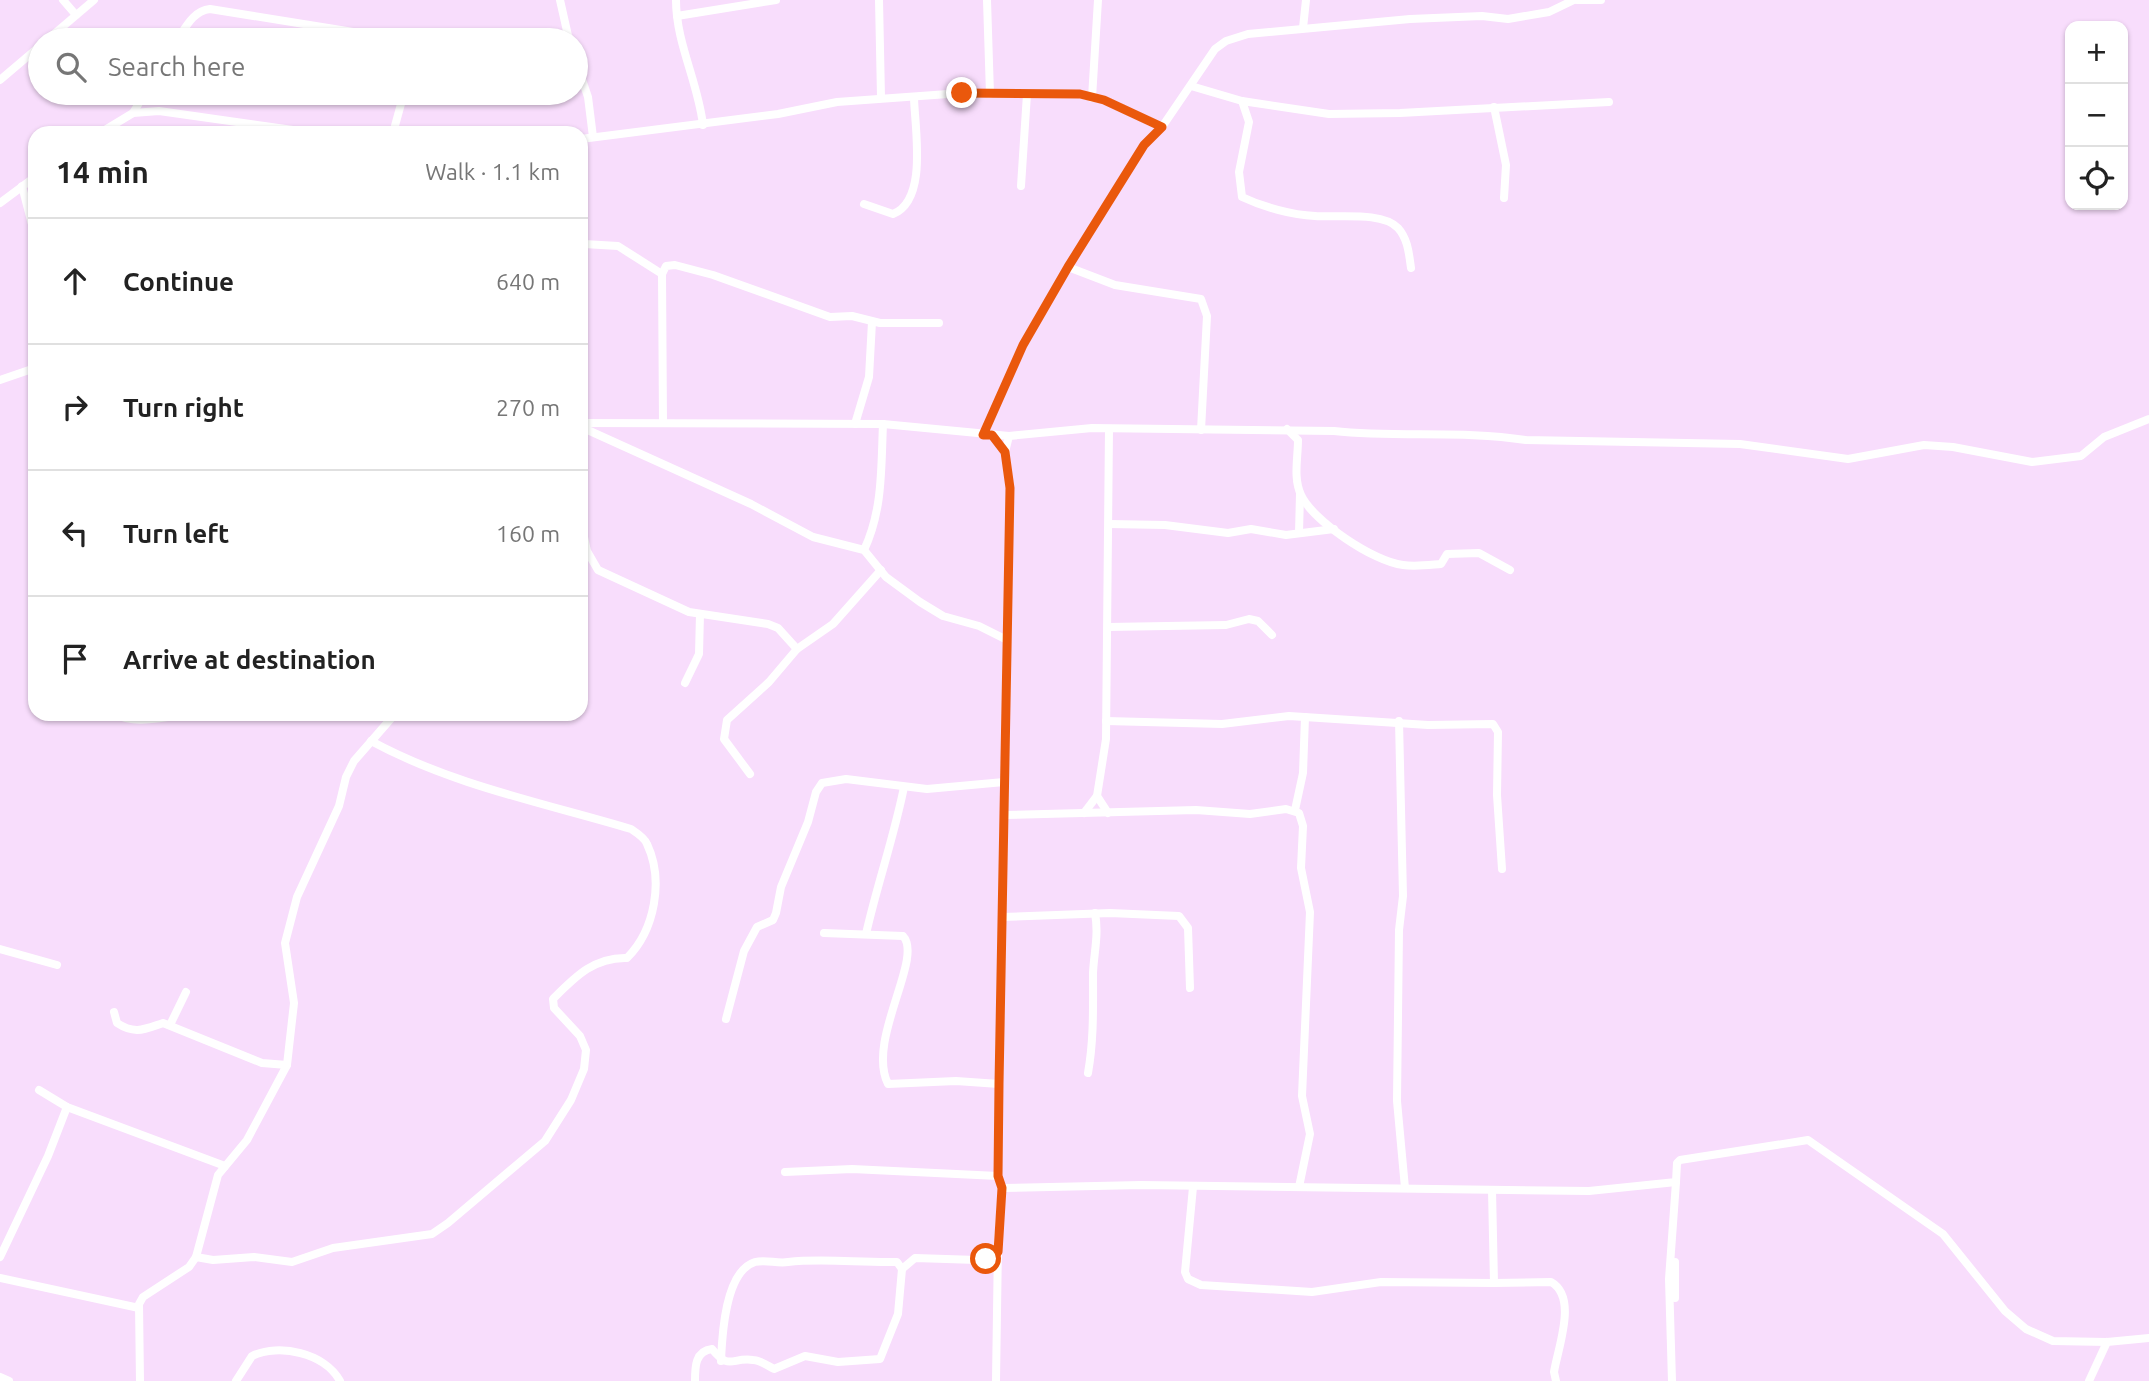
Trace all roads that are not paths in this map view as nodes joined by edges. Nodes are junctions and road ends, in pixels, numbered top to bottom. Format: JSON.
{"nodes":[{"id":1,"x":63,"y":0,"type":"edge"},
{"id":2,"x":93,"y":0,"type":"edge"},
{"id":3,"x":560,"y":0,"type":"edge"},
{"id":4,"x":676,"y":0,"type":"edge"},
{"id":5,"x":776,"y":0,"type":"edge"},
{"id":6,"x":879,"y":0,"type":"edge"},
{"id":7,"x":987,"y":0,"type":"edge"},
{"id":8,"x":1098,"y":0,"type":"edge"},
{"id":9,"x":1306,"y":0,"type":"edge"},
{"id":10,"x":1575,"y":0,"type":"edge"},
{"id":11,"x":1601,"y":0,"type":"edge"},
{"id":12,"x":75,"y":15,"type":"junction"},
{"id":13,"x":677,"y":16,"type":"junction"},
{"id":14,"x":60,"y":28,"type":"edge"},
{"id":15,"x":186,"y":28,"type":"edge"},
{"id":16,"x":328,"y":28,"type":"edge"},
{"id":17,"x":566,"y":28,"type":"edge"},
{"id":18,"x":1303,"y":28,"type":"junction"},
{"id":19,"x":28,"y":56,"type":"edge"},
{"id":20,"x":0,"y":80,"type":"edge"},
{"id":21,"x":1191,"y":86,"type":"junction"},
{"id":22,"x":990,"y":94,"type":"junction"},
{"id":23,"x":1027,"y":94,"type":"junction"},
{"id":24,"x":881,"y":97,"type":"junction"},
{"id":25,"x":915,"y":98,"type":"junction"},
{"id":26,"x":1091,"y":98,"type":"junction"},
{"id":27,"x":1242,"y":101,"type":"junction"},
{"id":28,"x":1609,"y":102,"type":"dead end"},
{"id":29,"x":588,"y":104,"type":"edge"},
{"id":30,"x":138,"y":105,"type":"edge"},
{"id":31,"x":401,"y":105,"type":"edge"},
{"id":32,"x":1494,"y":107,"type":"junction"},
{"id":33,"x":133,"y":113,"type":"junction"},
{"id":34,"x":702,"y":125,"type":"junction"},
{"id":35,"x":112,"y":126,"type":"edge"},
{"id":36,"x":260,"y":126,"type":"edge"},
{"id":37,"x":395,"y":126,"type":"edge"},
{"id":38,"x":1162,"y":127,"type":"junction"},
{"id":39,"x":593,"y":137,"type":"junction"},
{"id":40,"x":588,"y":138,"type":"edge"},
{"id":41,"x":28,"y":182,"type":"edge"},
{"id":42,"x":22,"y":186,"type":"junction"},
{"id":43,"x":1021,"y":186,"type":"dead end"},
{"id":44,"x":1504,"y":198,"type":"dead end"},
{"id":45,"x":0,"y":202,"type":"edge"},
{"id":46,"x":864,"y":204,"type":"dead end"},
{"id":47,"x":28,"y":209,"type":"edge"},
{"id":48,"x":588,"y":244,"type":"edge"},
{"id":49,"x":1068,"y":267,"type":"junction"},
{"id":50,"x":1411,"y":268,"type":"dead end"},
{"id":51,"x":662,"y":274,"type":"junction"},
{"id":52,"x":872,"y":322,"type":"junction"},
{"id":53,"x":939,"y":323,"type":"dead end"},
{"id":54,"x":28,"y":370,"type":"edge"},
{"id":55,"x":0,"y":380,"type":"edge"},
{"id":56,"x":2149,"y":419,"type":"edge"},
{"id":57,"x":663,"y":423,"type":"junction"},
{"id":58,"x":855,"y":424,"type":"junction"},
{"id":59,"x":884,"y":424,"type":"junction"},
{"id":60,"x":588,"y":426,"type":"edge"},
{"id":61,"x":588,"y":429,"type":"edge"},
{"id":62,"x":1109,"y":429,"type":"junction"},
{"id":63,"x":1287,"y":429,"type":"junction"},
{"id":64,"x":1201,"y":430,"type":"junction"},
{"id":65,"x":987,"y":435,"type":"junction"},
{"id":66,"x":1009,"y":436,"type":"junction"},
{"id":67,"x":1005,"y":452,"type":"junction"},
{"id":68,"x":1300,"y":493,"type":"junction"},
{"id":69,"x":1109,"y":524,"type":"junction"},
{"id":70,"x":1334,"y":529,"type":"junction"},
{"id":71,"x":1299,"y":533,"type":"junction"},
{"id":72,"x":864,"y":550,"type":"junction"},
{"id":73,"x":588,"y":553,"type":"edge"},
{"id":74,"x":881,"y":570,"type":"junction"},
{"id":75,"x":1510,"y":570,"type":"dead end"},
{"id":76,"x":700,"y":614,"type":"junction"},
{"id":77,"x":1108,"y":627,"type":"junction"},
{"id":78,"x":1272,"y":635,"type":"dead end"},
{"id":79,"x":1007,"y":640,"type":"junction"},
{"id":80,"x":797,"y":649,"type":"junction"},
{"id":81,"x":685,"y":683,"type":"dead end"},
{"id":82,"x":1305,"y":717,"type":"junction"},
{"id":83,"x":389,"y":721,"type":"edge"},
{"id":84,"x":1106,"y":721,"type":"junction"},
{"id":85,"x":1399,"y":721,"type":"junction"},
{"id":86,"x":371,"y":741,"type":"junction"},
{"id":87,"x":750,"y":774,"type":"dead end"},
{"id":88,"x":1004,"y":782,"type":"junction"},
{"id":89,"x":904,"y":788,"type":"junction"},
{"id":90,"x":1097,"y":796,"type":"junction"},
{"id":91,"x":1295,"y":810,"type":"junction"},
{"id":92,"x":1084,"y":813,"type":"junction"},
{"id":93,"x":1108,"y":813,"type":"junction"},
{"id":94,"x":1004,"y":815,"type":"junction"},
{"id":95,"x":1502,"y":869,"type":"dead end"},
{"id":96,"x":1095,"y":913,"type":"junction"},
{"id":97,"x":1002,"y":917,"type":"junction"},
{"id":98,"x":824,"y":933,"type":"dead end"},
{"id":99,"x":866,"y":934,"type":"junction"},
{"id":100,"x":0,"y":949,"type":"edge"},
{"id":101,"x":57,"y":965,"type":"dead end"},
{"id":102,"x":1190,"y":988,"type":"dead end"},
{"id":103,"x":186,"y":992,"type":"dead end"},
{"id":104,"x":114,"y":1012,"type":"dead end"},
{"id":105,"x":726,"y":1019,"type":"dead end"},
{"id":106,"x":170,"y":1025,"type":"junction"},
{"id":107,"x":287,"y":1065,"type":"junction"},
{"id":108,"x":1088,"y":1073,"type":"dead end"},
{"id":109,"x":999,"y":1084,"type":"junction"},
{"id":110,"x":39,"y":1090,"type":"dead end"},
{"id":111,"x":67,"y":1107,"type":"junction"},
{"id":112,"x":225,"y":1166,"type":"junction"},
{"id":113,"x":785,"y":1172,"type":"dead end"},
{"id":114,"x":998,"y":1176,"type":"junction"},
{"id":115,"x":1676,"y":1182,"type":"junction"},
{"id":116,"x":1194,"y":1187,"type":"junction"},
{"id":117,"x":1298,"y":1187,"type":"junction"},
{"id":118,"x":1002,"y":1188,"type":"junction"},
{"id":119,"x":1405,"y":1188,"type":"junction"},
{"id":120,"x":1492,"y":1191,"type":"junction"},
{"id":121,"x":998,"y":1252,"type":"junction"},
{"id":122,"x":0,"y":1257,"type":"edge"},
{"id":123,"x":196,"y":1257,"type":"junction"},
{"id":124,"x":902,"y":1269,"type":"junction"},
{"id":125,"x":0,"y":1278,"type":"edge"},
{"id":126,"x":1494,"y":1283,"type":"junction"},
{"id":127,"x":139,"y":1308,"type":"junction"},
{"id":128,"x":2149,"y":1338,"type":"edge"},
{"id":129,"x":2107,"y":1342,"type":"junction"},
{"id":130,"x":722,"y":1361,"type":"junction"},
{"id":131,"x":0,"y":1377,"type":"edge"},
{"id":132,"x":9,"y":1381,"type":"edge"},
{"id":133,"x":140,"y":1381,"type":"edge"},
{"id":134,"x":236,"y":1381,"type":"edge"},
{"id":135,"x":340,"y":1381,"type":"edge"},
{"id":136,"x":695,"y":1381,"type":"edge"},
{"id":137,"x":996,"y":1381,"type":"edge"},
{"id":138,"x":1556,"y":1381,"type":"edge"},
{"id":139,"x":1674,"y":1381,"type":"edge"},
{"id":140,"x":2088,"y":1381,"type":"edge"}],
"edges":[{"from":1,"to":12,"type":"street"},
{"from":2,"to":12,"type":"street"},
{"from":3,"to":17,"type":"street"},
{"from":4,"to":13,"type":"street"},
{"from":5,"to":13,"type":"street"},
{"from":6,"to":24,"type":"street"},
{"from":7,"to":22,"type":"street"},
{"from":8,"to":26,"type":"street"},
{"from":9,"to":18,"type":"street"},
{"from":10,"to":11,"type":"street"},
{"from":10,"to":18,"type":"street"},
{"from":12,"to":14,"type":"street"},
{"from":13,"to":34,"type":"street"},
{"from":15,"to":16,"type":"street"},
{"from":18,"to":21,"type":"street"},
{"from":19,"to":20,"type":"street"},
{"from":21,"to":27,"type":"street"},
{"from":21,"to":38,"type":"street"},
{"from":22,"to":23,"type":"street"},
{"from":22,"to":25,"type":"street"},
{"from":23,"to":26,"type":"street"},
{"from":23,"to":43,"type":"street"},
{"from":24,"to":25,"type":"street"},
{"from":24,"to":34,"type":"street"},
{"from":25,"to":46,"type":"street"},
{"from":26,"to":38,"type":"street"},
{"from":27,"to":32,"type":"street"},
{"from":27,"to":50,"type":"street"},
{"from":28,"to":32,"type":"street"},
{"from":29,"to":39,"type":"street"},
{"from":30,"to":33,"type":"street"},
{"from":31,"to":37,"type":"street"},
{"from":32,"to":44,"type":"street"},
{"from":33,"to":35,"type":"street"},
{"from":33,"to":36,"type":"street"},
{"from":34,"to":39,"type":"street"},
{"from":38,"to":49,"type":"street"},
{"from":39,"to":40,"type":"street"},
{"from":41,"to":42,"type":"street"},
{"from":42,"to":45,"type":"street"},
{"from":42,"to":47,"type":"street"},
{"from":48,"to":51,"type":"street"},
{"from":49,"to":64,"type":"street"},
{"from":49,"to":65,"type":"street"},
{"from":51,"to":52,"type":"street"},
{"from":51,"to":57,"type":"street"},
{"from":52,"to":53,"type":"street"},
{"from":52,"to":58,"type":"street"},
{"from":54,"to":55,"type":"street"},
{"from":56,"to":63,"type":"street"},
{"from":57,"to":58,"type":"street"},
{"from":57,"to":60,"type":"street"},
{"from":58,"to":59,"type":"street"},
{"from":59,"to":65,"type":"street"},
{"from":59,"to":72,"type":"street"},
{"from":61,"to":72,"type":"street"},
{"from":62,"to":64,"type":"street"},
{"from":62,"to":66,"type":"street"},
{"from":62,"to":69,"type":"street"},
{"from":63,"to":64,"type":"street"},
{"from":63,"to":68,"type":"street"},
{"from":65,"to":66,"type":"street"},
{"from":65,"to":67,"type":"street"},
{"from":66,"to":67,"type":"street"},
{"from":67,"to":79,"type":"street"},
{"from":68,"to":70,"type":"street"},
{"from":68,"to":71,"type":"street"},
{"from":69,"to":71,"type":"street"},
{"from":69,"to":77,"type":"street"},
{"from":70,"to":71,"type":"street"},
{"from":70,"to":75,"type":"street"},
{"from":72,"to":74,"type":"street"},
{"from":73,"to":76,"type":"street"},
{"from":74,"to":79,"type":"street"},
{"from":74,"to":80,"type":"street"},
{"from":76,"to":80,"type":"street"},
{"from":76,"to":81,"type":"street"},
{"from":77,"to":78,"type":"street"},
{"from":77,"to":84,"type":"street"},
{"from":79,"to":88,"type":"street"},
{"from":80,"to":87,"type":"street"},
{"from":82,"to":84,"type":"street"},
{"from":82,"to":85,"type":"street"},
{"from":82,"to":91,"type":"street"},
{"from":83,"to":86,"type":"street"},
{"from":84,"to":90,"type":"street"},
{"from":85,"to":95,"type":"street"},
{"from":85,"to":119,"type":"street"},
{"from":86,"to":107,"type":"street"},
{"from":86,"to":123,"type":"street"},
{"from":88,"to":89,"type":"street"},
{"from":88,"to":94,"type":"street"},
{"from":89,"to":99,"type":"street"},
{"from":89,"to":105,"type":"street"},
{"from":90,"to":92,"type":"street"},
{"from":90,"to":93,"type":"street"},
{"from":91,"to":93,"type":"street"},
{"from":91,"to":117,"type":"street"},
{"from":92,"to":93,"type":"street"},
{"from":92,"to":94,"type":"street"},
{"from":94,"to":97,"type":"street"},
{"from":96,"to":97,"type":"street"},
{"from":96,"to":102,"type":"street"},
{"from":96,"to":108,"type":"street"},
{"from":97,"to":109,"type":"street"},
{"from":98,"to":99,"type":"street"},
{"from":99,"to":109,"type":"street"},
{"from":100,"to":101,"type":"street"},
{"from":103,"to":106,"type":"street"},
{"from":104,"to":106,"type":"street"},
{"from":106,"to":107,"type":"street"},
{"from":107,"to":112,"type":"street"},
{"from":109,"to":114,"type":"street"},
{"from":110,"to":111,"type":"street"},
{"from":111,"to":112,"type":"street"},
{"from":111,"to":122,"type":"street"},
{"from":112,"to":123,"type":"street"},
{"from":113,"to":114,"type":"street"},
{"from":114,"to":118,"type":"street"},
{"from":115,"to":120,"type":"street"},
{"from":115,"to":129,"type":"street"},
{"from":115,"to":139,"type":"street"},
{"from":116,"to":117,"type":"street"},
{"from":116,"to":118,"type":"street"},
{"from":116,"to":126,"type":"street"},
{"from":117,"to":119,"type":"street"},
{"from":118,"to":121,"type":"street"},
{"from":119,"to":120,"type":"street"},
{"from":120,"to":126,"type":"street"},
{"from":121,"to":124,"type":"street"},
{"from":121,"to":137,"type":"street"},
{"from":123,"to":127,"type":"street"},
{"from":124,"to":130,"type":"street"},
{"from":124,"to":130,"type":"street"},
{"from":125,"to":127,"type":"street"},
{"from":126,"to":138,"type":"street"},
{"from":127,"to":133,"type":"street"},
{"from":128,"to":129,"type":"street"},
{"from":129,"to":140,"type":"street"},
{"from":130,"to":136,"type":"street"},
{"from":131,"to":132,"type":"street"},
{"from":134,"to":135,"type":"street"}]}
